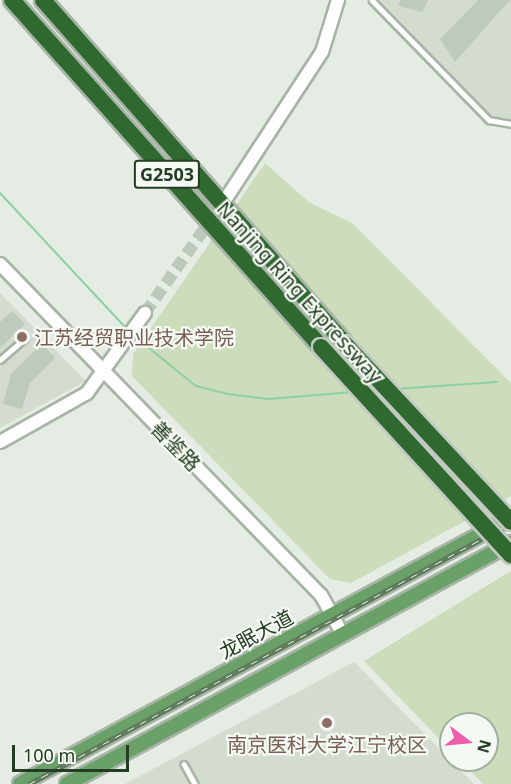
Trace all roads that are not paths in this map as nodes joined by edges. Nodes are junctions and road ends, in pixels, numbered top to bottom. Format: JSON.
{"nodes":[{"id":1,"x":12,"y":0,"type":"edge"},
{"id":2,"x":43,"y":0,"type":"edge"},
{"id":3,"x":338,"y":0,"type":"edge"},
{"id":4,"x":372,"y":0,"type":"edge"},
{"id":5,"x":511,"y":124,"type":"edge"},
{"id":6,"x":227,"y":196,"type":"tunnel mouth"},
{"id":7,"x":0,"y":264,"type":"edge"},
{"id":8,"x":145,"y":313,"type":"tunnel mouth"},
{"id":9,"x":24,"y":339,"type":"dead end"},
{"id":10,"x":0,"y":360,"type":"edge"},
{"id":11,"x":105,"y":373,"type":"junction"},
{"id":12,"x":0,"y":442,"type":"edge"},
{"id":13,"x":511,"y":520,"type":"edge"},
{"id":14,"x":511,"y":543,"type":"edge"},
{"id":15,"x":511,"y":555,"type":"edge"},
{"id":16,"x":332,"y":615,"type":"junction"},
{"id":17,"x":343,"y":635,"type":"junction"},
{"id":18,"x":184,"y":764,"type":"dead end"},
{"id":19,"x":20,"y":784,"type":"edge"},
{"id":20,"x":67,"y":784,"type":"edge"},
{"id":21,"x":195,"y":784,"type":"edge"}],
"edges":[{"from":1,"to":15,"type":"highway","name":"Nanjing Ring Expressway","number":"G2503","bridge":true},
{"from":2,"to":13,"type":"highway","name":"Nanjing Ring Expressway","number":"G2503","bridge":true},
{"from":3,"to":6,"type":"street"},
{"from":4,"to":5,"type":"lane"},
{"from":7,"to":11,"type":"street","name":"善鉴路"},
{"from":8,"to":11,"type":"street"},
{"from":9,"to":10,"type":"lane"},
{"from":11,"to":12,"type":"street"},
{"from":11,"to":16,"type":"street","name":"善鉴路"},
{"from":13,"to":16,"type":"main road","name":"龙眠大道"},
{"from":14,"to":17,"type":"main road"},
{"from":16,"to":17,"type":"street","name":"善鉴路"},
{"from":16,"to":19,"type":"main road","name":"龙眠大道"},
{"from":17,"to":20,"type":"main road"},
{"from":18,"to":21,"type":"lane"}]}
